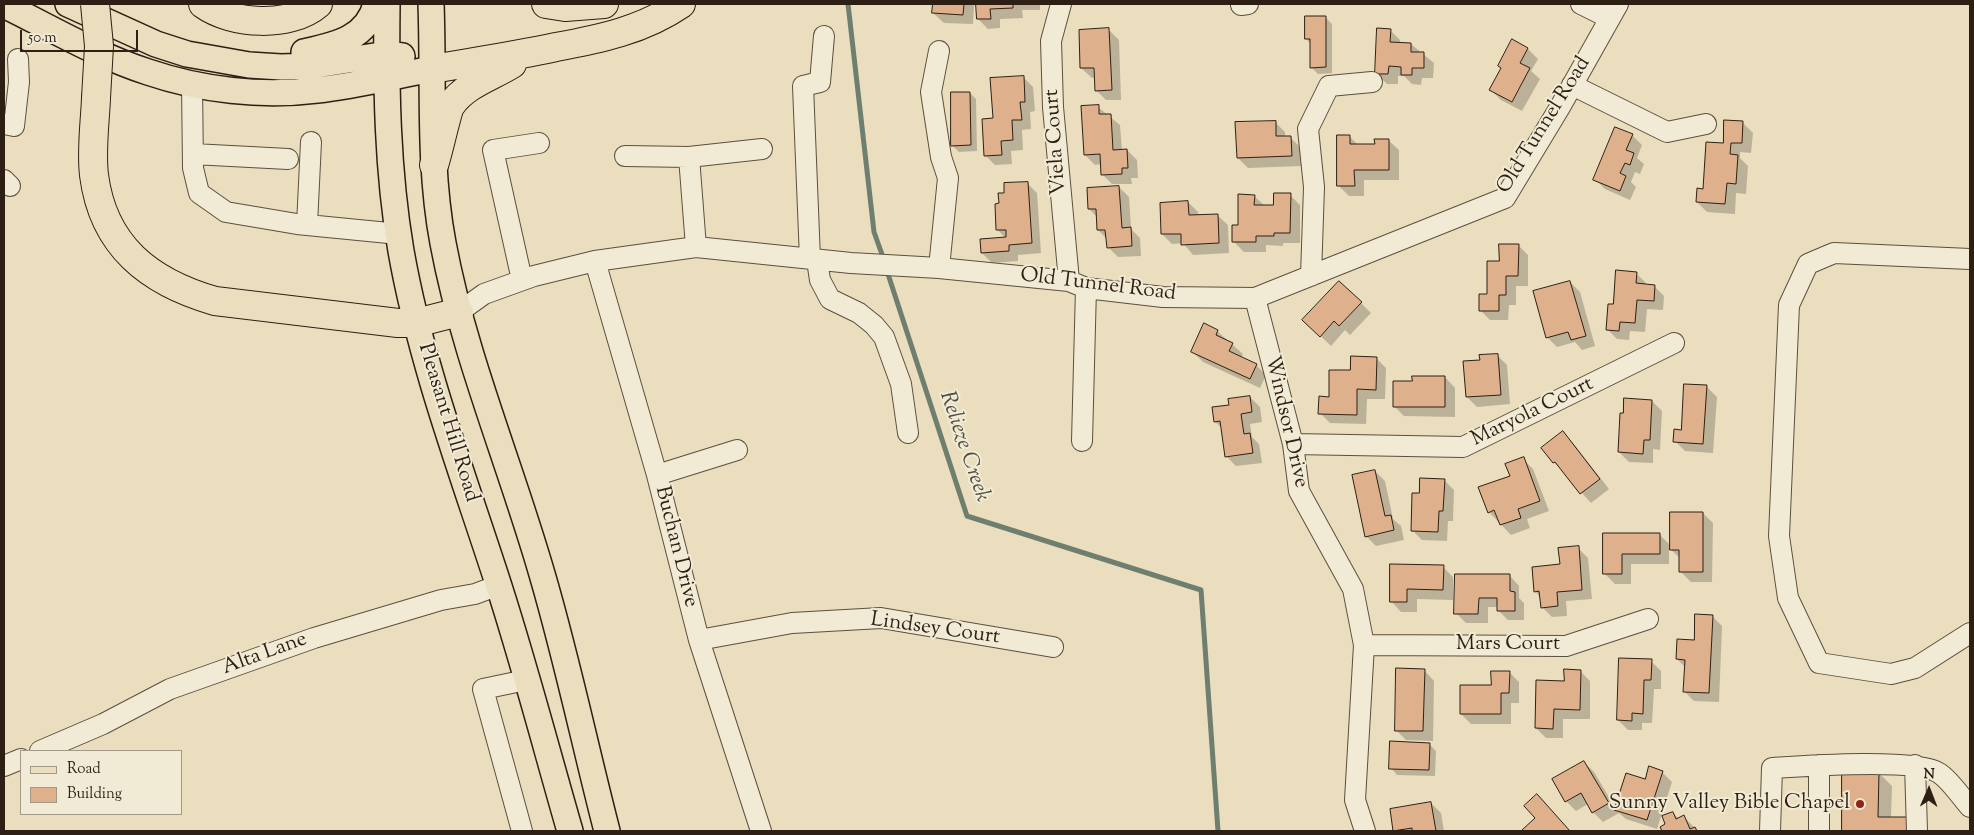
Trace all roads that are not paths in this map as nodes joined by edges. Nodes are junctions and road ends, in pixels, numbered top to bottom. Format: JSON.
{"nodes":[{"id":1,"x":68,"y":4,"type":"edge"},
{"id":2,"x":95,"y":4,"type":"edge"},
{"id":3,"x":203,"y":4,"type":"edge"},
{"id":4,"x":318,"y":4,"type":"edge"},
{"id":5,"x":376,"y":4,"type":"edge"},
{"id":6,"x":387,"y":4,"type":"edge"},
{"id":7,"x":432,"y":4,"type":"edge"},
{"id":8,"x":546,"y":4,"type":"edge"},
{"id":9,"x":604,"y":4,"type":"edge"},
{"id":10,"x":681,"y":4,"type":"edge"},
{"id":11,"x":1060,"y":4,"type":"edge"},
{"id":12,"x":1581,"y":4,"type":"edge"},
{"id":13,"x":4,"y":5,"type":"edge"},
{"id":14,"x":1614,"y":11,"type":"edge"},
{"id":15,"x":824,"y":36,"type":"dead end"},
{"id":16,"x":939,"y":52,"type":"dead end"},
{"id":17,"x":530,"y":53,"type":"junction"},
{"id":18,"x":18,"y":59,"type":"dead end"},
{"id":19,"x":249,"y":65,"type":"junction"},
{"id":20,"x":386,"y":66,"type":"junction"},
{"id":21,"x":432,"y":69,"type":"junction"},
{"id":22,"x":12,"y":82,"type":"edge"},
{"id":23,"x":1372,"y":82,"type":"dead end"},
{"id":24,"x":192,"y":84,"type":"junction"},
{"id":25,"x":1572,"y":85,"type":"junction"},
{"id":26,"x":4,"y":124,"type":"edge"},
{"id":27,"x":1706,"y":124,"type":"dead end"},
{"id":28,"x":311,"y":142,"type":"dead end"},
{"id":29,"x":539,"y":142,"type":"dead end"},
{"id":30,"x":762,"y":149,"type":"dead end"},
{"id":31,"x":193,"y":154,"type":"junction"},
{"id":32,"x":625,"y":156,"type":"dead end"},
{"id":33,"x":689,"y":157,"type":"junction"},
{"id":34,"x":288,"y":159,"type":"dead end"},
{"id":35,"x":434,"y":164,"type":"junction"},
{"id":36,"x":307,"y":225,"type":"junction"},
{"id":37,"x":399,"y":234,"type":"junction"},
{"id":38,"x":696,"y":247,"type":"junction"},
{"id":39,"x":1970,"y":259,"type":"edge"},
{"id":40,"x":814,"y":260,"type":"junction"},
{"id":41,"x":595,"y":261,"type":"junction"},
{"id":42,"x":939,"y":268,"type":"junction"},
{"id":43,"x":1311,"y":276,"type":"junction"},
{"id":44,"x":522,"y":280,"type":"junction"},
{"id":45,"x":1077,"y":284,"type":"junction"},
{"id":46,"x":1255,"y":298,"type":"junction"},
{"id":47,"x":459,"y":312,"type":"junction"},
{"id":48,"x":416,"y":323,"type":"junction"},
{"id":49,"x":1674,"y":342,"type":"dead end"},
{"id":50,"x":908,"y":434,"type":"dead end"},
{"id":51,"x":1082,"y":441,"type":"dead end"},
{"id":52,"x":1293,"y":444,"type":"junction"},
{"id":53,"x":737,"y":450,"type":"dead end"},
{"id":54,"x":658,"y":475,"type":"junction"},
{"id":55,"x":499,"y":585,"type":"junction"},
{"id":56,"x":1648,"y":619,"type":"dead end"},
{"id":57,"x":1970,"y":633,"type":"edge"},
{"id":58,"x":699,"y":640,"type":"junction"},
{"id":59,"x":1364,"y":645,"type":"junction"},
{"id":60,"x":1053,"y":647,"type":"dead end"},
{"id":61,"x":526,"y":680,"type":"junction"},
{"id":62,"x":42,"y":750,"type":"edge"},
{"id":63,"x":20,"y":759,"type":"edge"},
{"id":64,"x":1819,"y":765,"type":"junction"},
{"id":65,"x":1915,"y":765,"type":"junction"},
{"id":66,"x":4,"y":766,"type":"edge"},
{"id":67,"x":1970,"y":807,"type":"edge"},
{"id":68,"x":522,"y":831,"type":"edge"},
{"id":69,"x":570,"y":831,"type":"edge"},
{"id":70,"x":607,"y":831,"type":"edge"},
{"id":71,"x":761,"y":831,"type":"edge"},
{"id":72,"x":1365,"y":831,"type":"edge"},
{"id":73,"x":1770,"y":831,"type":"edge"},
{"id":74,"x":1819,"y":831,"type":"edge"},
{"id":75,"x":1917,"y":831,"type":"edge"}],
"edges":[{"from":1,"to":19,"type":"main road"},
{"from":2,"to":48,"type":"highway","bridge":true},
{"from":3,"to":4,"type":"highway"},
{"from":5,"to":19,"type":"main road"},
{"from":6,"to":20,"type":"main road","name":"Pleasant Hill Road"},
{"from":7,"to":21,"type":"main road","name":"Pleasant Hill Road"},
{"from":8,"to":9,"type":"highway"},
{"from":10,"to":17,"type":"highway"},
{"from":11,"to":45,"type":"street","name":"Viela Court"},
{"from":12,"to":14,"type":"street"},
{"from":13,"to":24,"type":"main road"},
{"from":14,"to":25,"type":"street","name":"Old Tunnel Road"},
{"from":15,"to":40,"type":"street"},
{"from":16,"to":42,"type":"street"},
{"from":17,"to":21,"type":"highway"},
{"from":17,"to":35,"type":"highway"},
{"from":18,"to":22,"type":"street"},
{"from":19,"to":20,"type":"main road"},
{"from":20,"to":21,"type":"main road"},
{"from":20,"to":24,"type":"main road"},
{"from":20,"to":37,"type":"main road","name":"Pleasant Hill Road"},
{"from":21,"to":35,"type":"main road","name":"Pleasant Hill Road"},
{"from":22,"to":26,"type":"street"},
{"from":23,"to":43,"type":"street"},
{"from":24,"to":31,"type":"street"},
{"from":25,"to":27,"type":"street"},
{"from":25,"to":43,"type":"street","name":"Old Tunnel Road"},
{"from":28,"to":36,"type":"street"},
{"from":29,"to":44,"type":"street"},
{"from":30,"to":33,"type":"street"},
{"from":31,"to":34,"type":"street"},
{"from":31,"to":36,"type":"street"},
{"from":32,"to":33,"type":"street"},
{"from":33,"to":38,"type":"street"},
{"from":35,"to":47,"type":"main road","name":"Pleasant Hill Road"},
{"from":36,"to":37,"type":"street"},
{"from":37,"to":48,"type":"main road","name":"Pleasant Hill Road"},
{"from":38,"to":40,"type":"street","name":"Old Tunnel Road"},
{"from":38,"to":41,"type":"street","name":"Old Tunnel Road"},
{"from":39,"to":57,"type":"street"},
{"from":40,"to":42,"type":"street","name":"Old Tunnel Road"},
{"from":40,"to":50,"type":"street"},
{"from":41,"to":44,"type":"street","name":"Old Tunnel Road"},
{"from":41,"to":54,"type":"street","name":"Buchan Drive"},
{"from":42,"to":45,"type":"street","name":"Old Tunnel Road"},
{"from":43,"to":46,"type":"street","name":"Old Tunnel Road"},
{"from":44,"to":47,"type":"street","name":"Old Tunnel Road"},
{"from":45,"to":46,"type":"street","name":"Old Tunnel Road"},
{"from":45,"to":51,"type":"street","name":"Viela Court"},
{"from":46,"to":52,"type":"street","name":"Windsor Drive"},
{"from":47,"to":48,"type":"highway"},
{"from":47,"to":70,"type":"main road","name":"Pleasant Hill Road"},
{"from":48,"to":55,"type":"main road","name":"Pleasant Hill Road"},
{"from":49,"to":52,"type":"street","name":"Maryola Court"},
{"from":52,"to":59,"type":"street","name":"Windsor Drive"},
{"from":53,"to":54,"type":"street"},
{"from":54,"to":58,"type":"street","name":"Buchan Drive"},
{"from":55,"to":61,"type":"main road","name":"Pleasant Hill Road"},
{"from":55,"to":62,"type":"street","name":"Alta Lane"},
{"from":56,"to":59,"type":"street","name":"Mars Court"},
{"from":58,"to":60,"type":"street","name":"Lindsey Court"},
{"from":58,"to":71,"type":"street","name":"Buchan Drive"},
{"from":59,"to":72,"type":"street","name":"Windsor Drive"},
{"from":61,"to":68,"type":"street"},
{"from":61,"to":69,"type":"main road","name":"Pleasant Hill Road"},
{"from":63,"to":66,"type":"street"},
{"from":64,"to":65,"type":"street"},
{"from":64,"to":73,"type":"street"},
{"from":64,"to":74,"type":"street"},
{"from":65,"to":67,"type":"street"},
{"from":65,"to":75,"type":"street"}]}
